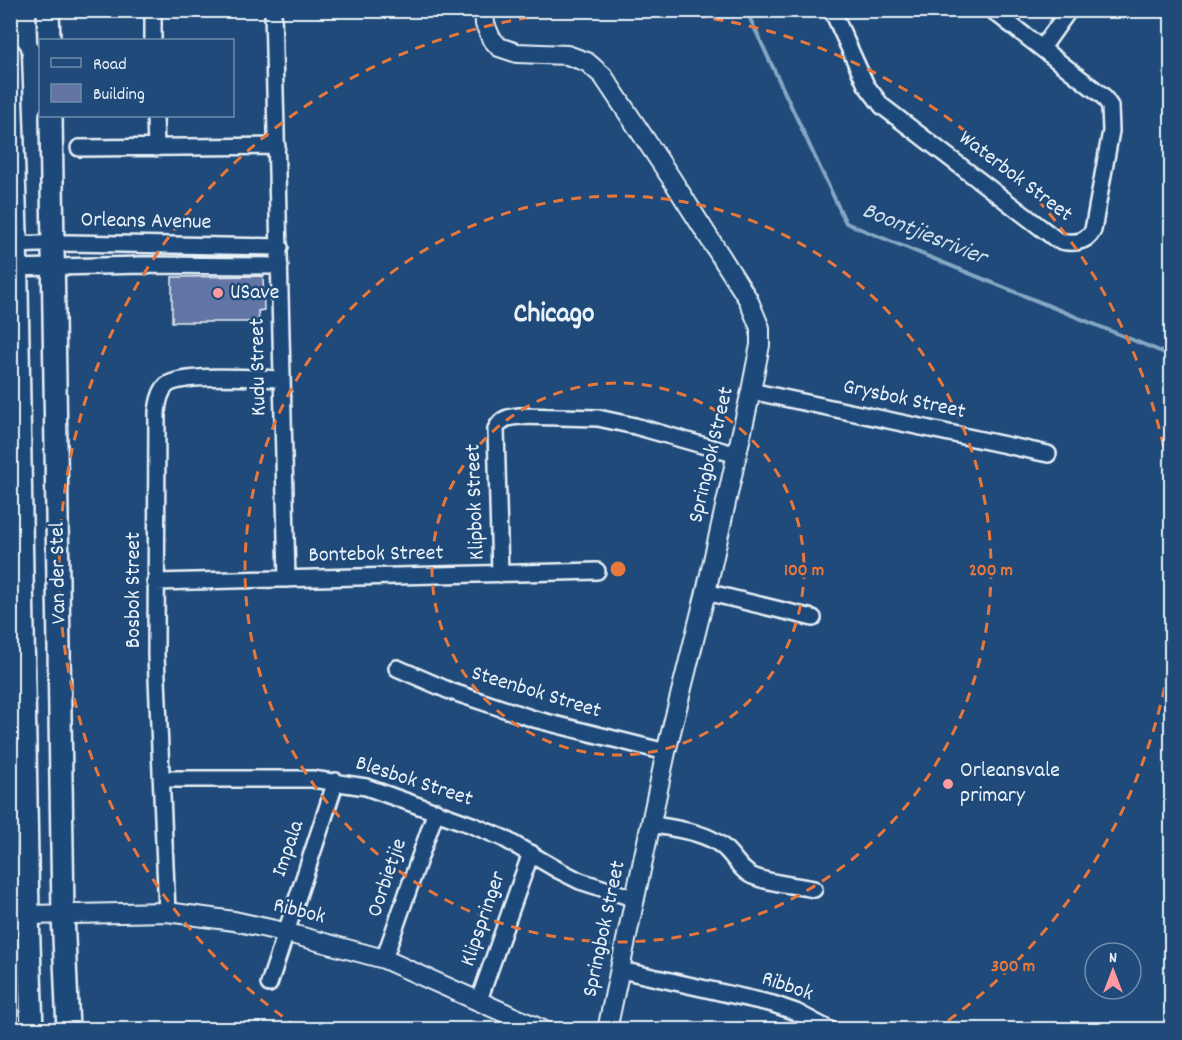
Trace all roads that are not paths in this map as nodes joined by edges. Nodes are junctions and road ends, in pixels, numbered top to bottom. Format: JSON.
{"nodes":[{"id":1,"x":48,"y":10,"type":"edge"},
{"id":2,"x":153,"y":10,"type":"edge"},
{"id":3,"x":273,"y":10,"type":"edge"},
{"id":4,"x":484,"y":10,"type":"edge"},
{"id":5,"x":832,"y":10,"type":"edge"},
{"id":6,"x":992,"y":10,"type":"edge"},
{"id":7,"x":1069,"y":10,"type":"edge"},
{"id":8,"x":49,"y":39,"type":"edge"},
{"id":9,"x":153,"y":39,"type":"edge"},
{"id":10,"x":1042,"y":48,"type":"junction"},
{"id":11,"x":10,"y":54,"type":"edge"},
{"id":12,"x":51,"y":117,"type":"edge"},
{"id":13,"x":155,"y":117,"type":"edge"},
{"id":14,"x":277,"y":146,"type":"junction"},
{"id":15,"x":79,"y":148,"type":"dead end"},
{"id":16,"x":156,"y":148,"type":"junction"},
{"id":17,"x":52,"y":244,"type":"junction"},
{"id":18,"x":13,"y":245,"type":"edge"},
{"id":19,"x":280,"y":247,"type":"junction"},
{"id":20,"x":280,"y":266,"type":"junction"},
{"id":21,"x":13,"y":267,"type":"edge"},
{"id":22,"x":53,"y":267,"type":"junction"},
{"id":23,"x":281,"y":379,"type":"junction"},
{"id":24,"x":752,"y":391,"type":"junction"},
{"id":25,"x":1048,"y":454,"type":"dead end"},
{"id":26,"x":737,"y":455,"type":"junction"},
{"id":27,"x":597,"y":571,"type":"dead end"},
{"id":28,"x":500,"y":574,"type":"junction"},
{"id":29,"x":286,"y":579,"type":"junction"},
{"id":30,"x":155,"y":582,"type":"junction"},
{"id":31,"x":705,"y":592,"type":"junction"},
{"id":32,"x":813,"y":618,"type":"dead end"},
{"id":33,"x":397,"y":668,"type":"dead end"},
{"id":34,"x":666,"y":752,"type":"junction"},
{"id":35,"x":161,"y":779,"type":"junction"},
{"id":36,"x":336,"y":781,"type":"junction"},
{"id":37,"x":436,"y":811,"type":"junction"},
{"id":38,"x":651,"y":824,"type":"junction"},
{"id":39,"x":531,"y":853,"type":"junction"},
{"id":40,"x":814,"y":889,"type":"dead end"},
{"id":41,"x":636,"y":899,"type":"junction"},
{"id":42,"x":167,"y":912,"type":"junction"},
{"id":43,"x":63,"y":914,"type":"junction"},
{"id":44,"x":28,"y":915,"type":"junction"},
{"id":45,"x":285,"y":932,"type":"junction"},
{"id":46,"x":384,"y":960,"type":"junction"},
{"id":47,"x":621,"y":970,"type":"junction"},
{"id":48,"x":269,"y":984,"type":"dead end"},
{"id":49,"x":479,"y":1000,"type":"junction"},
{"id":50,"x":32,"y":1029,"type":"edge"},
{"id":51,"x":68,"y":1029,"type":"edge"},
{"id":52,"x":543,"y":1029,"type":"edge"},
{"id":53,"x":607,"y":1029,"type":"edge"},
{"id":54,"x":831,"y":1029,"type":"edge"}],
"edges":[{"from":1,"to":8,"type":"main road"},
{"from":2,"to":9,"type":"street"},
{"from":3,"to":14,"type":"street","name":"Kudu Street"},
{"from":4,"to":24,"type":"street","name":"Springbok Street"},
{"from":5,"to":10,"type":"street","name":"Waterbok Street"},
{"from":6,"to":10,"type":"street","name":"Waterbok Street"},
{"from":7,"to":10,"type":"street"},
{"from":11,"to":18,"type":"main road","name":"Van der Stel"},
{"from":12,"to":17,"type":"main road","name":"Van der Stel"},
{"from":13,"to":16,"type":"street"},
{"from":14,"to":16,"type":"street"},
{"from":14,"to":19,"type":"street","name":"Kudu Street"},
{"from":15,"to":16,"type":"street"},
{"from":17,"to":18,"type":"street","name":"Orleans Avenue"},
{"from":17,"to":19,"type":"street","name":"Orleans Avenue"},
{"from":17,"to":22,"type":"main road","name":"Van der Stel"},
{"from":18,"to":21,"type":"main road","name":"Van der Stel"},
{"from":19,"to":20,"type":"street","name":"Kudu Street"},
{"from":20,"to":22,"type":"street","name":"Orleans Avenue"},
{"from":20,"to":23,"type":"street","name":"Kudu Street"},
{"from":21,"to":22,"type":"street","name":"Orleans Avenue"},
{"from":21,"to":44,"type":"main road","name":"Van der Stel"},
{"from":22,"to":43,"type":"main road","name":"Van der Stel"},
{"from":23,"to":29,"type":"street","name":"Kudu Street"},
{"from":23,"to":30,"type":"street","name":"Bosbok Street"},
{"from":24,"to":25,"type":"street","name":"Grysbok Street"},
{"from":24,"to":26,"type":"street","name":"Springbok Street"},
{"from":26,"to":28,"type":"street","name":"Klipbok Street"},
{"from":26,"to":31,"type":"street","name":"Springbok Street"},
{"from":27,"to":28,"type":"street","name":"Bontebok Street"},
{"from":28,"to":29,"type":"street","name":"Bontebok Street"},
{"from":29,"to":30,"type":"street","name":"Bontebok Street"},
{"from":30,"to":35,"type":"street","name":"Bosbok Street"},
{"from":31,"to":32,"type":"street"},
{"from":31,"to":34,"type":"street","name":"Springbok Street"},
{"from":33,"to":34,"type":"street","name":"Steenbok Street"},
{"from":34,"to":38,"type":"street","name":"Springbok Street"},
{"from":35,"to":36,"type":"street","name":"Blesbok Street"},
{"from":35,"to":42,"type":"street","name":"Bosbok Street"},
{"from":36,"to":37,"type":"street","name":"Blesbok Street"},
{"from":36,"to":45,"type":"street","name":"Impala"},
{"from":37,"to":39,"type":"street","name":"Blesbok Street"},
{"from":37,"to":46,"type":"street","name":"Oorbietjie"},
{"from":38,"to":40,"type":"street"},
{"from":38,"to":41,"type":"street","name":"Springbok Street"},
{"from":39,"to":41,"type":"street","name":"Blesbok Street"},
{"from":39,"to":49,"type":"street","name":"Klipspringer"},
{"from":41,"to":47,"type":"street","name":"Springbok Street"},
{"from":42,"to":43,"type":"street","name":"Ribbok"},
{"from":42,"to":45,"type":"street","name":"Ribbok"},
{"from":43,"to":44,"type":"street","name":"Ribbok"},
{"from":43,"to":51,"type":"main road","name":"Van der Stel"},
{"from":44,"to":50,"type":"main road","name":"Van der Stel"},
{"from":45,"to":46,"type":"street","name":"Ribbok"},
{"from":45,"to":48,"type":"street","name":"Impala"},
{"from":46,"to":49,"type":"street","name":"Ribbok"},
{"from":47,"to":53,"type":"street","name":"Springbok Street"},
{"from":47,"to":54,"type":"street","name":"Ribbok"},
{"from":49,"to":52,"type":"street","name":"Ribbok"}]}
